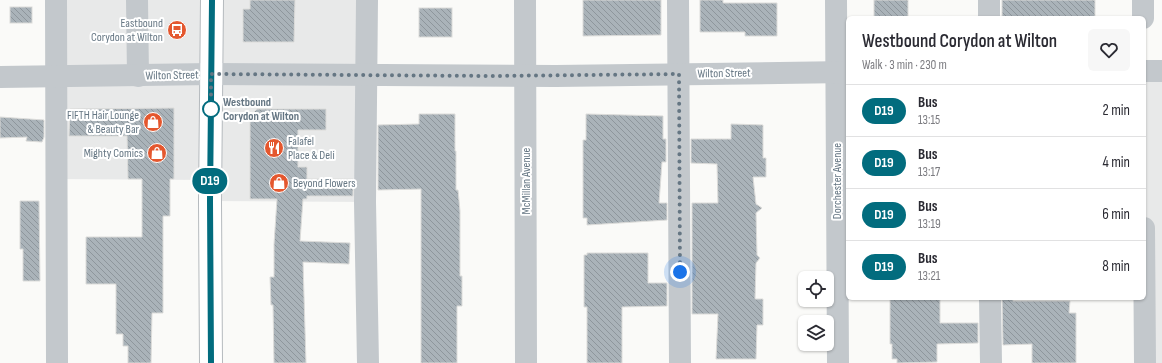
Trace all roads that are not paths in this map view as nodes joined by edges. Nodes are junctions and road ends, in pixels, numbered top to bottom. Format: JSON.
{"nodes":[{"id":1,"x":56,"y":0,"type":"edge"},
{"id":2,"x":137,"y":0,"type":"edge"},
{"id":3,"x":212,"y":0,"type":"edge"},
{"id":4,"x":367,"y":0,"type":"edge"},
{"id":5,"x":525,"y":0,"type":"edge"},
{"id":6,"x":678,"y":0,"type":"edge"},
{"id":7,"x":836,"y":0,"type":"edge"},
{"id":8,"x":988,"y":0,"type":"edge"},
{"id":9,"x":1143,"y":0,"type":"edge"},
{"id":10,"x":988,"y":16,"type":"edge"},
{"id":11,"x":1143,"y":16,"type":"edge"},
{"id":12,"x":1146,"y":71,"type":"edge"},
{"id":13,"x":1162,"y":71,"type":"edge"},
{"id":14,"x":842,"y":72,"type":"edge"},
{"id":15,"x":211,"y":74,"type":"junction"},
{"id":16,"x":679,"y":74,"type":"junction"},
{"id":17,"x":525,"y":75,"type":"junction"},
{"id":18,"x":138,"y":76,"type":"junction"},
{"id":19,"x":366,"y":76,"type":"junction"},
{"id":20,"x":0,"y":77,"type":"edge"},
{"id":21,"x":56,"y":78,"type":"junction"},
{"id":22,"x":990,"y":300,"type":"edge"},
{"id":23,"x":1145,"y":300,"type":"edge"},
{"id":24,"x":56,"y":363,"type":"edge"},
{"id":25,"x":211,"y":363,"type":"edge"},
{"id":26,"x":368,"y":363,"type":"edge"},
{"id":27,"x":526,"y":363,"type":"edge"},
{"id":28,"x":680,"y":363,"type":"edge"},
{"id":29,"x":838,"y":363,"type":"edge"},
{"id":30,"x":991,"y":363,"type":"edge"},
{"id":31,"x":1145,"y":363,"type":"edge"}],
"edges":[{"from":1,"to":21,"type":"street"},
{"from":2,"to":18,"type":"street"},
{"from":3,"to":15,"type":"main road"},
{"from":4,"to":19,"type":"street"},
{"from":5,"to":17,"type":"street","name":"McMillan Avenue"},
{"from":6,"to":16,"type":"street"},
{"from":7,"to":14,"type":"street","name":"Dorchester Avenue"},
{"from":8,"to":10,"type":"street"},
{"from":9,"to":11,"type":"street"},
{"from":12,"to":13,"type":"street"},
{"from":14,"to":16,"type":"street","name":"Wilton Street"},
{"from":14,"to":29,"type":"street","name":"Dorchester Avenue"},
{"from":15,"to":18,"type":"street","name":"Wilton Street"},
{"from":15,"to":19,"type":"street","name":"Wilton Street"},
{"from":15,"to":25,"type":"main road"},
{"from":16,"to":17,"type":"street","name":"Wilton Street"},
{"from":16,"to":28,"type":"street"},
{"from":17,"to":19,"type":"street","name":"Wilton Street"},
{"from":17,"to":27,"type":"street","name":"McMillan Avenue"},
{"from":18,"to":21,"type":"street","name":"Wilton Street"},
{"from":19,"to":26,"type":"street"},
{"from":20,"to":21,"type":"street","name":"Wilton Street"},
{"from":21,"to":24,"type":"street"},
{"from":22,"to":30,"type":"street"},
{"from":23,"to":31,"type":"street"}]}
